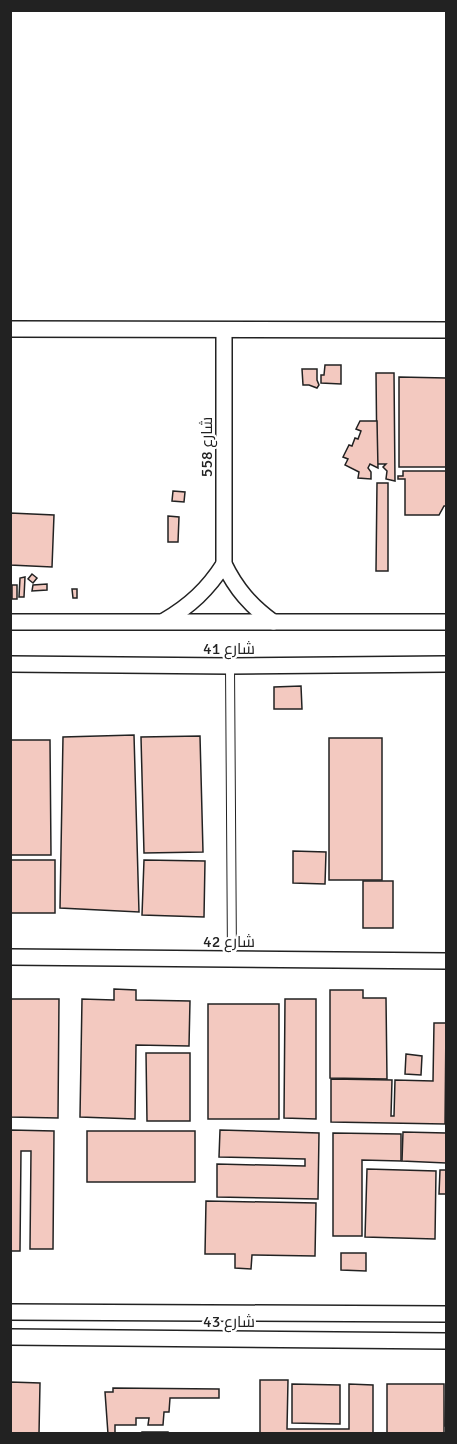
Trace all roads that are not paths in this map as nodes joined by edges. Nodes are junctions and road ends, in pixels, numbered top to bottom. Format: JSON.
{"nodes":[{"id":1,"x":10,"y":329,"type":"edge"},
{"id":2,"x":224,"y":330,"type":"junction"},
{"id":3,"x":447,"y":330,"type":"edge"},
{"id":4,"x":224,"y":564,"type":"junction"},
{"id":5,"x":10,"y":622,"type":"edge"},
{"id":6,"x":162,"y":622,"type":"junction"},
{"id":7,"x":273,"y":622,"type":"junction"},
{"id":8,"x":447,"y":622,"type":"edge"},
{"id":9,"x":10,"y":664,"type":"edge"},
{"id":10,"x":447,"y":664,"type":"edge"},
{"id":11,"x":230,"y":666,"type":"junction"},
{"id":12,"x":10,"y":957,"type":"edge"},
{"id":13,"x":232,"y":959,"type":"junction"},
{"id":14,"x":447,"y":961,"type":"edge"},
{"id":15,"x":447,"y":1302,"type":"edge"},
{"id":16,"x":10,"y":1312,"type":"edge"},
{"id":17,"x":439,"y":1314,"type":"edge"},
{"id":18,"x":10,"y":1337,"type":"edge"},
{"id":19,"x":447,"y":1341,"type":"edge"}],
"edges":[{"from":1,"to":2,"type":"street"},
{"from":2,"to":3,"type":"street"},
{"from":2,"to":4,"type":"street","name":"شارع 558"},
{"from":4,"to":6,"type":"street"},
{"from":4,"to":7,"type":"street","name":"شارع 558"},
{"from":5,"to":6,"type":"street","name":"شارع 41"},
{"from":6,"to":7,"type":"street","name":"شارع 41"},
{"from":7,"to":8,"type":"street","name":"شارع 41"},
{"from":9,"to":11,"type":"street","name":"شارع 41"},
{"from":10,"to":11,"type":"street","name":"شارع 41"},
{"from":11,"to":13,"type":"lane"},
{"from":12,"to":13,"type":"street","name":"شارع 42"},
{"from":13,"to":14,"type":"street","name":"شارع 42"},
{"from":15,"to":17,"type":"street"},
{"from":16,"to":17,"type":"street","name":"شارع 43"},
{"from":18,"to":19,"type":"street","name":"شارع 43"}]}
